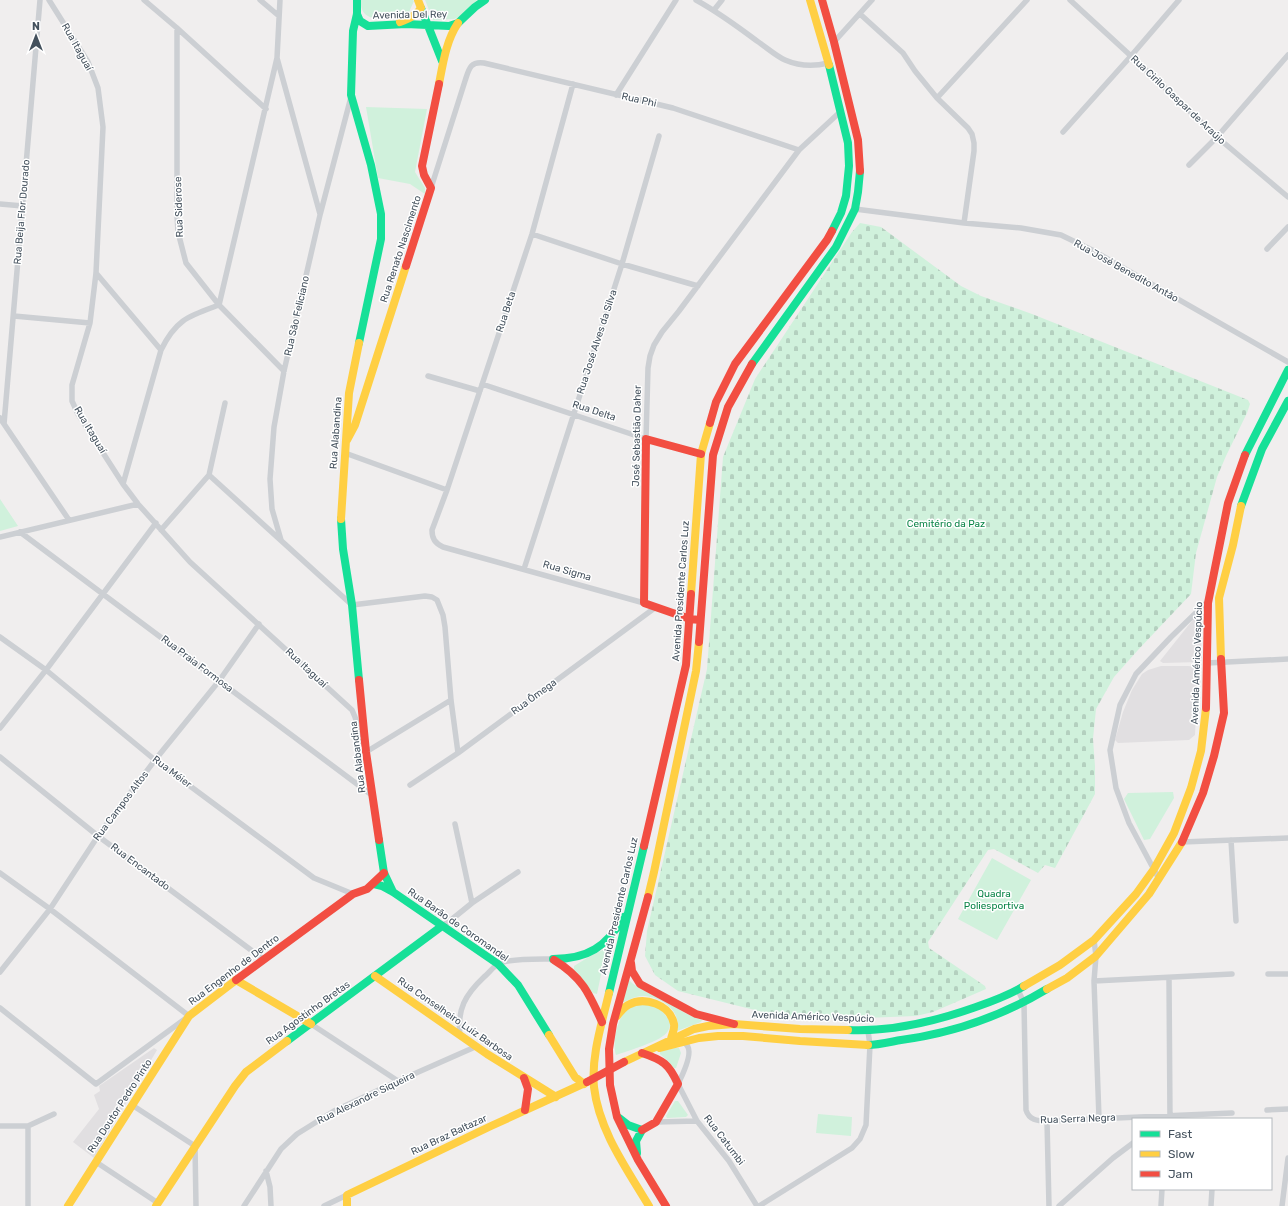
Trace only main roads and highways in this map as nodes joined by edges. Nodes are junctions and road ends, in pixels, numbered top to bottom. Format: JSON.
{"nodes":[{"id":1,"x":357,"y":0,"type":"edge"},
{"id":2,"x":485,"y":0,"type":"edge"},
{"id":3,"x":810,"y":0,"type":"edge"},
{"id":4,"x":822,"y":0,"type":"edge"},
{"id":5,"x":420,"y":4,"type":"edge"},
{"id":6,"x":357,"y":14,"type":"junction"},
{"id":7,"x":458,"y":23,"type":"junction"},
{"id":8,"x":393,"y":24,"type":"junction"},
{"id":9,"x":427,"y":25,"type":"junction"},
{"id":10,"x":443,"y":63,"type":"junction"},
{"id":11,"x":1288,"y":370,"type":"edge"},
{"id":12,"x":1288,"y":401,"type":"edge"},
{"id":13,"x":646,"y":439,"type":"joint"},
{"id":14,"x":345,"y":442,"type":"junction"},
{"id":15,"x":701,"y":454,"type":"junction"},
{"id":16,"x":644,"y":603,"type":"joint"},
{"id":17,"x":690,"y":619,"type":"junction"},
{"id":18,"x":700,"y":620,"type":"junction"},
{"id":19,"x":1191,"y":788,"type":"junction"},
{"id":20,"x":1203,"y":793,"type":"junction"},
{"id":21,"x":384,"y":873,"type":"junction"},
{"id":22,"x":374,"y":884,"type":"junction"},
{"id":23,"x":393,"y":892,"type":"junction"},
{"id":24,"x":631,"y":903,"type":"junction"},
{"id":25,"x":442,"y":926,"type":"junction"},
{"id":26,"x":631,"y":960,"type":"junction"},
{"id":27,"x":375,"y":976,"type":"junction"},
{"id":28,"x":236,"y":980,"type":"junction"},
{"id":29,"x":189,"y":1016,"type":"joint"},
{"id":30,"x":602,"y":1022,"type":"junction"},
{"id":31,"x":311,"y":1024,"type":"junction"},
{"id":32,"x":613,"y":1024,"type":"junction"},
{"id":33,"x":734,"y":1024,"type":"junction"},
{"id":34,"x":670,"y":1039,"type":"junction"},
{"id":35,"x":642,"y":1053,"type":"junction"},
{"id":36,"x":575,"y":1077,"type":"junction"},
{"id":37,"x":524,"y":1078,"type":"junction"},
{"id":38,"x":586,"y":1083,"type":"junction"},
{"id":39,"x":572,"y":1089,"type":"junction"},
{"id":40,"x":556,"y":1097,"type":"junction"},
{"id":41,"x":525,"y":1110,"type":"junction"},
{"id":42,"x":617,"y":1117,"type":"junction"},
{"id":43,"x":642,"y":1130,"type":"junction"},
{"id":44,"x":638,"y":1160,"type":"junction"},
{"id":45,"x":157,"y":1204,"type":"edge"},
{"id":46,"x":68,"y":1206,"type":"edge"},
{"id":47,"x":347,"y":1206,"type":"edge"},
{"id":48,"x":649,"y":1206,"type":"edge"},
{"id":49,"x":666,"y":1206,"type":"edge"}],
"edges":[{"from":1,"to":6,"type":"main road","name":"Rua Alabandina"},
{"from":2,"to":7,"type":"main road","name":"Avenida Del Rey"},
{"from":3,"to":15,"type":"main road","name":"Avenida Presidente Carlos Luz"},
{"from":4,"to":18,"type":"main road","name":"Avenida Presidente Carlos Luz"},
{"from":5,"to":8,"type":"main road"},
{"from":5,"to":9,"type":"main road"},
{"from":6,"to":8,"type":"main road","name":"Avenida Del Rey"},
{"from":6,"to":14,"type":"main road","name":"Rua Alabandina"},
{"from":7,"to":9,"type":"main road","name":"Avenida Del Rey"},
{"from":7,"to":10,"type":"main road"},
{"from":8,"to":9,"type":"main road","name":"Avenida Del Rey"},
{"from":9,"to":10,"type":"main road"},
{"from":10,"to":14,"type":"main road","name":"Rua Renato Nascimento"},
{"from":11,"to":19,"type":"main road","name":"Avenida Américo Vespúcio"},
{"from":12,"to":20,"type":"main road","name":"Avenida Américo Vespúcio"},
{"from":13,"to":15,"type":"main road","name":"Rua Delta"},
{"from":13,"to":16,"type":"main road","name":"José Sebastião Daher"},
{"from":14,"to":21,"type":"main road","name":"Rua Alabandina"},
{"from":15,"to":17,"type":"main road","name":"Avenida Presidente Carlos Luz"},
{"from":16,"to":17,"type":"main road","name":"Rua Sigma"},
{"from":17,"to":18,"type":"main road","name":"Rua Sigma"},
{"from":17,"to":24,"type":"main road","name":"Avenida Presidente Carlos Luz"},
{"from":18,"to":26,"type":"main road","name":"Avenida Presidente Carlos Luz"},
{"from":19,"to":20,"type":"main road"},
{"from":19,"to":33,"type":"main road","name":"Avenida Américo Vespúcio"},
{"from":20,"to":35,"type":"main road","name":"Avenida Américo Vespúcio"},
{"from":21,"to":22,"type":"main road","name":"Rua Engenho de Dentro"},
{"from":21,"to":23,"type":"main road","name":"Rua Barão de Coromandel"},
{"from":22,"to":23,"type":"main road","name":"Rua Barão de Coromandel"},
{"from":22,"to":28,"type":"main road","name":"Rua Engenho de Dentro"},
{"from":23,"to":25,"type":"main road","name":"Rua Barão de Coromandel"},
{"from":24,"to":30,"type":"main road","name":"Avenida Presidente Carlos Luz"},
{"from":24,"to":30,"type":"main road"},
{"from":25,"to":27,"type":"main road","name":"Rua Agostinho Bretas"},
{"from":25,"to":36,"type":"main road","name":"Rua Barão de Coromandel"},
{"from":26,"to":32,"type":"main road","name":"Avenida Presidente Carlos Luz"},
{"from":26,"to":33,"type":"main road"},
{"from":27,"to":31,"type":"main road","name":"Rua Agostinho Bretas"},
{"from":27,"to":37,"type":"main road","name":"Rua Conselheiro Luiz Barbosa"},
{"from":28,"to":29,"type":"main road","name":"Rua Engenho de Dentro"},
{"from":28,"to":31,"type":"main road"},
{"from":29,"to":46,"type":"main road","name":"Rua Doutor Pedro Pinto"},
{"from":30,"to":48,"type":"main road","name":"Avenida Presidente Carlos Luz"},
{"from":31,"to":45,"type":"main road","name":"Rua Agostinho Bretas"},
{"from":32,"to":34,"type":"main road"},
{"from":32,"to":42,"type":"main road","name":"Avenida Presidente Carlos Luz"},
{"from":33,"to":34,"type":"main road","name":"Avenida Américo Vespúcio"},
{"from":34,"to":35,"type":"main road","name":"Avenida Américo Vespúcio"},
{"from":35,"to":38,"type":"main road","name":"Avenida Américo Vespúcio","bridge":true},
{"from":35,"to":43,"type":"main road","name":"Rua Catumbi"},
{"from":36,"to":38,"type":"main road","name":"Rua Barão de Coromandel"},
{"from":36,"to":39,"type":"main road"},
{"from":37,"to":40,"type":"main road","name":"Rua Conselheiro Luiz Barbosa"},
{"from":37,"to":41,"type":"main road"},
{"from":38,"to":39,"type":"main road","name":"Rua Braz Baltazar"},
{"from":39,"to":40,"type":"main road","name":"Rua Braz Baltazar"},
{"from":40,"to":41,"type":"main road","name":"Rua Braz Baltazar"},
{"from":41,"to":47,"type":"main road","name":"Rua Braz Baltazar"},
{"from":42,"to":43,"type":"main road"},
{"from":42,"to":44,"type":"main road","name":"Avenida Presidente Carlos Luz"},
{"from":43,"to":44,"type":"main road"},
{"from":44,"to":49,"type":"main road","name":"Avenida Presidente Carlos Luz"}]}
